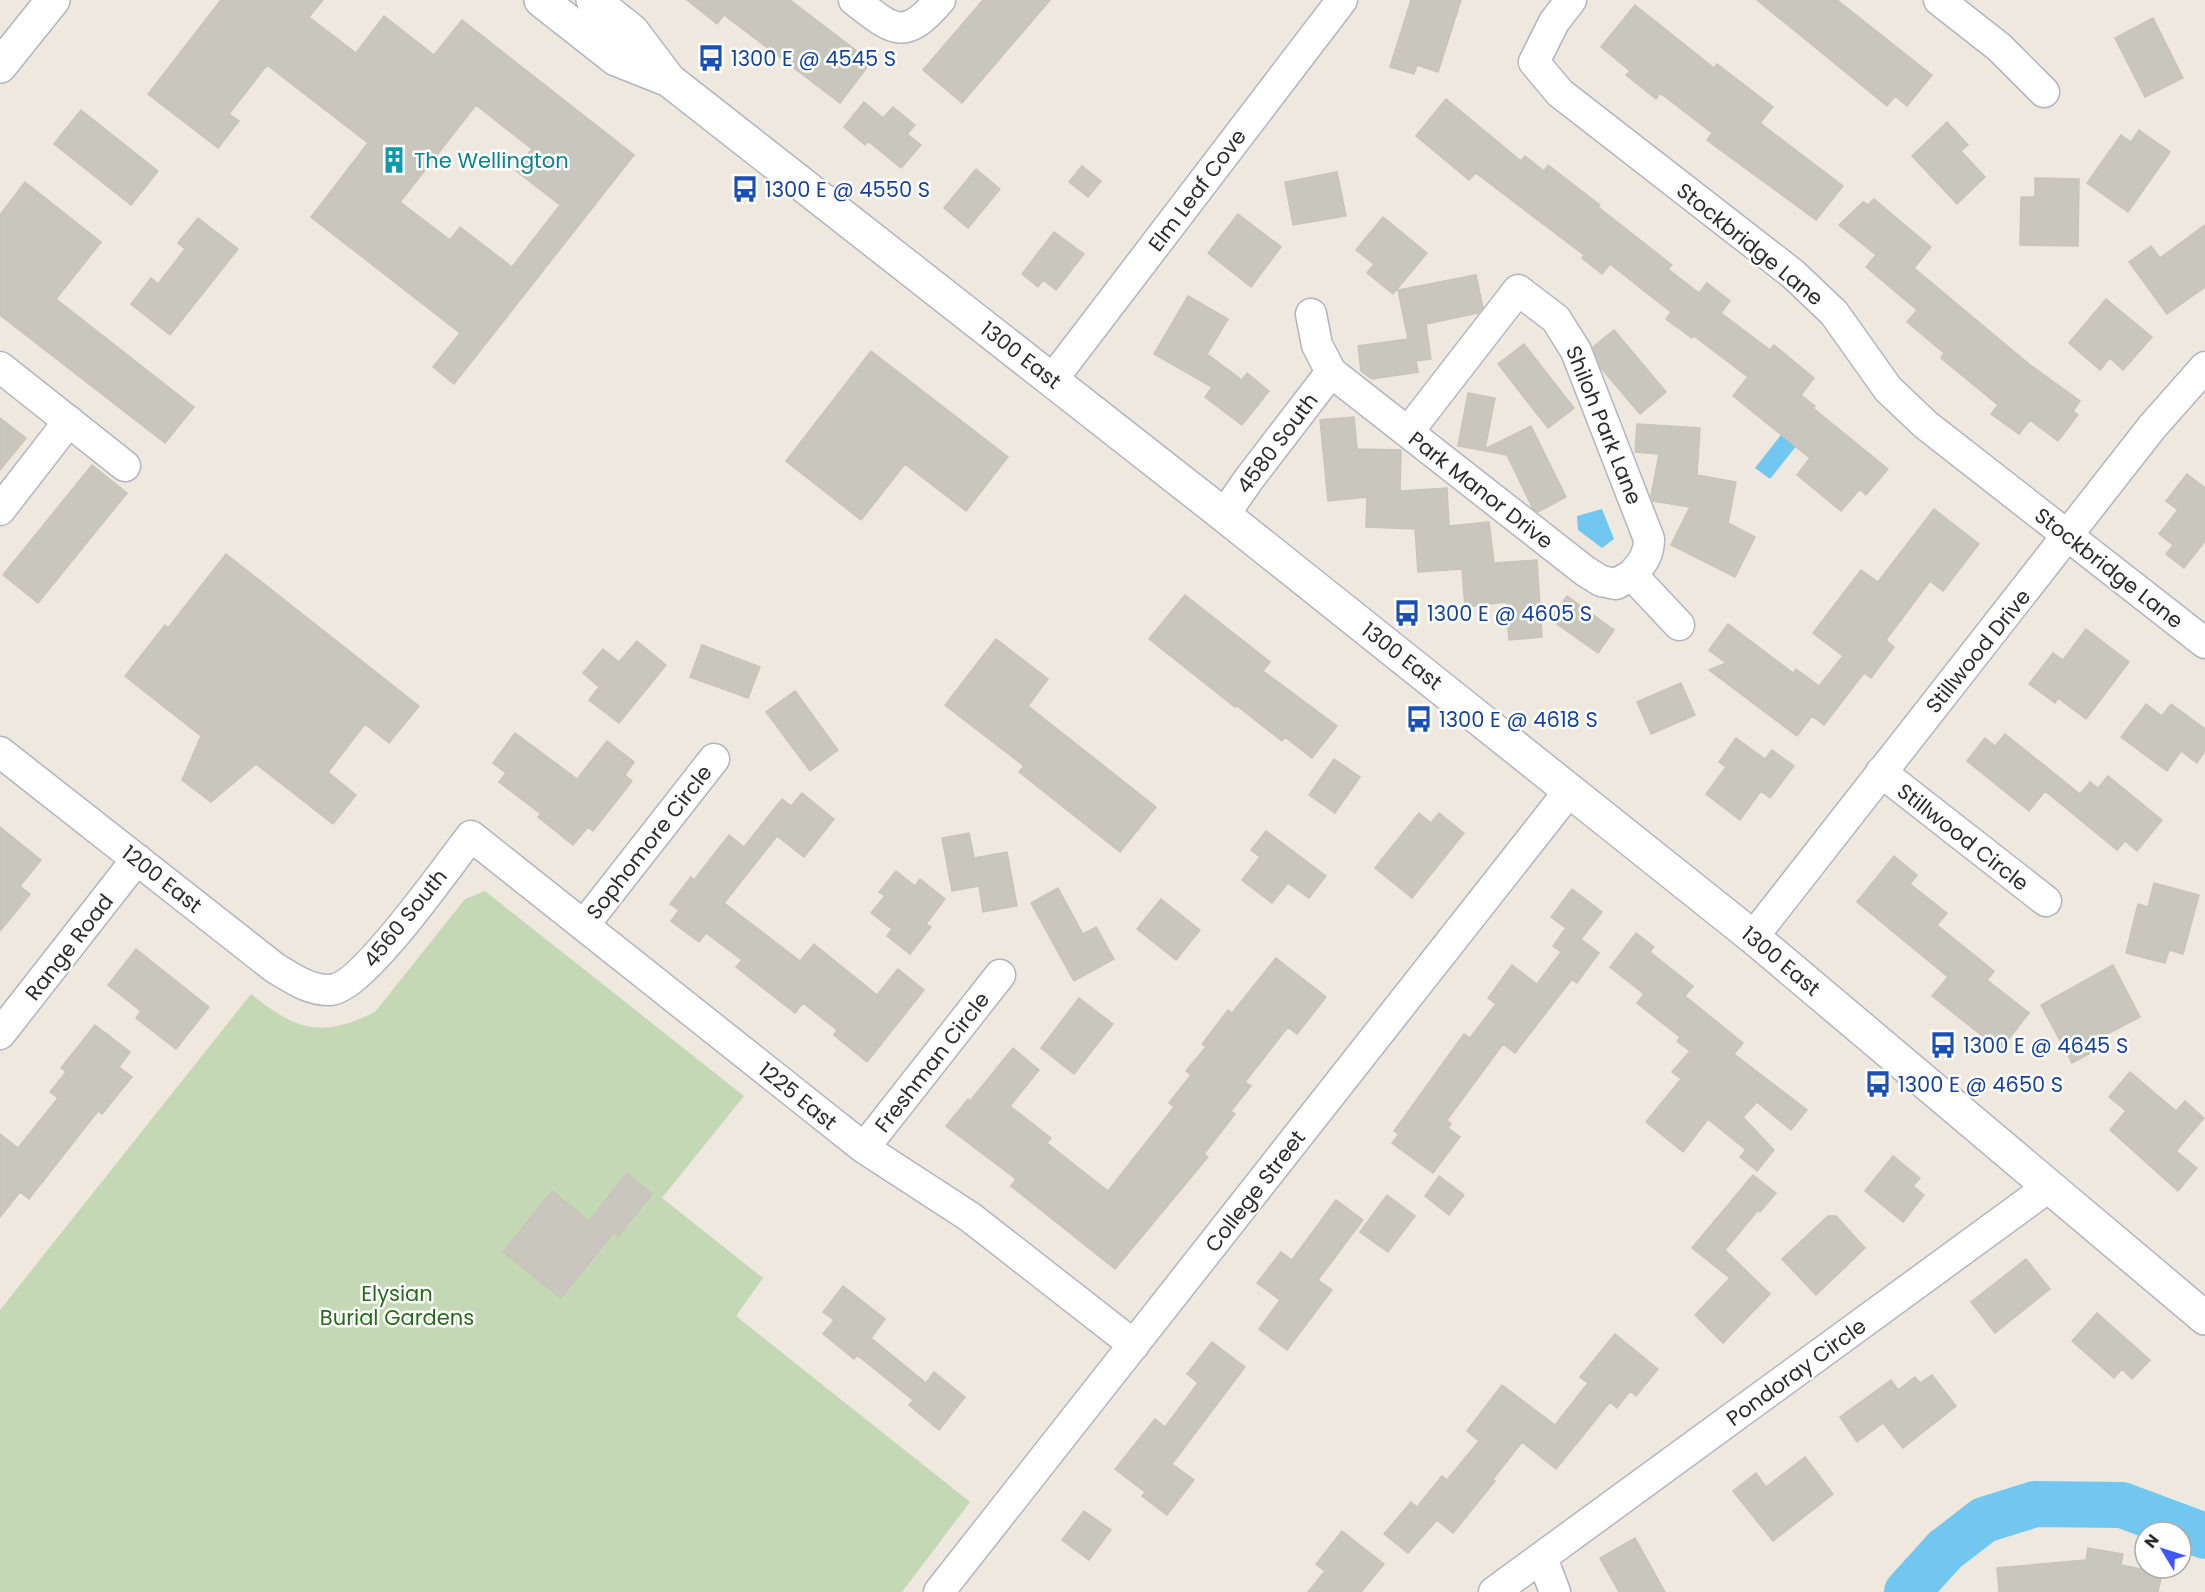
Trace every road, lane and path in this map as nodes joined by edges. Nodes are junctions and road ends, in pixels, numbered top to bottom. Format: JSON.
{"nodes":[{"id":1,"x":53,"y":0,"type":"edge"},
{"id":2,"x":541,"y":0,"type":"edge"},
{"id":3,"x":593,"y":0,"type":"edge"},
{"id":4,"x":854,"y":0,"type":"edge"},
{"id":5,"x":940,"y":0,"type":"edge"},
{"id":6,"x":1342,"y":0,"type":"edge"},
{"id":7,"x":1571,"y":0,"type":"edge"},
{"id":8,"x":1939,"y":0,"type":"edge"},
{"id":9,"x":0,"y":66,"type":"edge"},
{"id":10,"x":669,"y":80,"type":"junction"},
{"id":11,"x":2044,"y":92,"type":"dead end"},
{"id":12,"x":1311,"y":315,"type":"dead end"},
{"id":13,"x":0,"y":367,"type":"edge"},
{"id":14,"x":2205,"y":367,"type":"edge"},
{"id":15,"x":1331,"y":372,"type":"junction"},
{"id":16,"x":1052,"y":380,"type":"junction"},
{"id":17,"x":69,"y":422,"type":"junction"},
{"id":18,"x":1408,"y":432,"type":"junction"},
{"id":19,"x":126,"y":466,"type":"dead end"},
{"id":20,"x":0,"y":510,"type":"edge"},
{"id":21,"x":1224,"y":515,"type":"junction"},
{"id":22,"x":2069,"y":536,"type":"junction"},
{"id":23,"x":1632,"y":575,"type":"junction"},
{"id":24,"x":1679,"y":625,"type":"dead end"},
{"id":25,"x":2205,"y":643,"type":"edge"},
{"id":26,"x":0,"y":752,"type":"edge"},
{"id":27,"x":714,"y":759,"type":"dead end"},
{"id":28,"x":1881,"y":772,"type":"junction"},
{"id":29,"x":1570,"y":789,"type":"junction"},
{"id":30,"x":471,"y":836,"type":"joint"},
{"id":31,"x":137,"y":859,"type":"junction"},
{"id":32,"x":2046,"y":902,"type":"dead end"},
{"id":33,"x":584,"y":925,"type":"junction"},
{"id":34,"x":1753,"y":937,"type":"junction"},
{"id":35,"x":1000,"y":975,"type":"dead end"},
{"id":36,"x":332,"y":990,"type":"joint"},
{"id":37,"x":0,"y":1034,"type":"edge"},
{"id":38,"x":864,"y":1148,"type":"junction"},
{"id":39,"x":2050,"y":1186,"type":"junction"},
{"id":40,"x":2205,"y":1318,"type":"edge"},
{"id":41,"x":1134,"y":1345,"type":"junction"},
{"id":42,"x":1542,"y":1558,"type":"junction"},
{"id":43,"x":939,"y":1592,"type":"edge"},
{"id":44,"x":1494,"y":1592,"type":"edge"},
{"id":45,"x":1555,"y":1592,"type":"edge"}],
"edges":[{"from":1,"to":9,"type":"main road"},
{"from":2,"to":10,"type":"main road","name":"1300 East"},
{"from":3,"to":10,"type":"main road","name":"1300 East"},
{"from":4,"to":5,"type":"street"},
{"from":6,"to":16,"type":"street","name":"Elm Leaf Cove"},
{"from":7,"to":22,"type":"street","name":"Stockbridge Lane"},
{"from":8,"to":11,"type":"street"},
{"from":10,"to":16,"type":"main road","name":"1300 East"},
{"from":12,"to":15,"type":"street","name":"Park Manor Drive"},
{"from":13,"to":17,"type":"street"},
{"from":14,"to":22,"type":"street","name":"Stillwood Drive"},
{"from":15,"to":18,"type":"street","name":"Park Manor Drive"},
{"from":15,"to":21,"type":"street","name":"4580 South"},
{"from":16,"to":21,"type":"main road","name":"1300 East"},
{"from":17,"to":19,"type":"street"},
{"from":17,"to":20,"type":"street"},
{"from":18,"to":23,"type":"street","name":"Park Manor Drive"},
{"from":18,"to":23,"type":"street","name":"Shiloh Park Lane"},
{"from":21,"to":29,"type":"main road","name":"1300 East"},
{"from":22,"to":25,"type":"street","name":"Stockbridge Lane"},
{"from":22,"to":28,"type":"street","name":"Stillwood Drive"},
{"from":23,"to":24,"type":"street"},
{"from":26,"to":31,"type":"street","name":"1200 East"},
{"from":27,"to":33,"type":"street","name":"Sophomore Circle"},
{"from":28,"to":32,"type":"street","name":"Stillwood Circle"},
{"from":28,"to":34,"type":"street","name":"Stillwood Drive"},
{"from":29,"to":34,"type":"main road","name":"1300 East"},
{"from":29,"to":41,"type":"street","name":"College Street"},
{"from":30,"to":33,"type":"street","name":"1225 East"},
{"from":30,"to":36,"type":"street","name":"4560 South"},
{"from":31,"to":36,"type":"street","name":"1200 East"},
{"from":31,"to":37,"type":"street","name":"Range Road"},
{"from":33,"to":38,"type":"street","name":"1225 East"},
{"from":34,"to":39,"type":"main road","name":"1300 East"},
{"from":35,"to":38,"type":"street","name":"Freshman Circle"},
{"from":38,"to":41,"type":"street","name":"1225 East"},
{"from":39,"to":40,"type":"main road","name":"1300 East"},
{"from":39,"to":42,"type":"street","name":"Pondoray Circle"},
{"from":41,"to":43,"type":"street","name":"College Street"},
{"from":42,"to":44,"type":"street","name":"Pondoray Circle"},
{"from":42,"to":45,"type":"street"}]}
